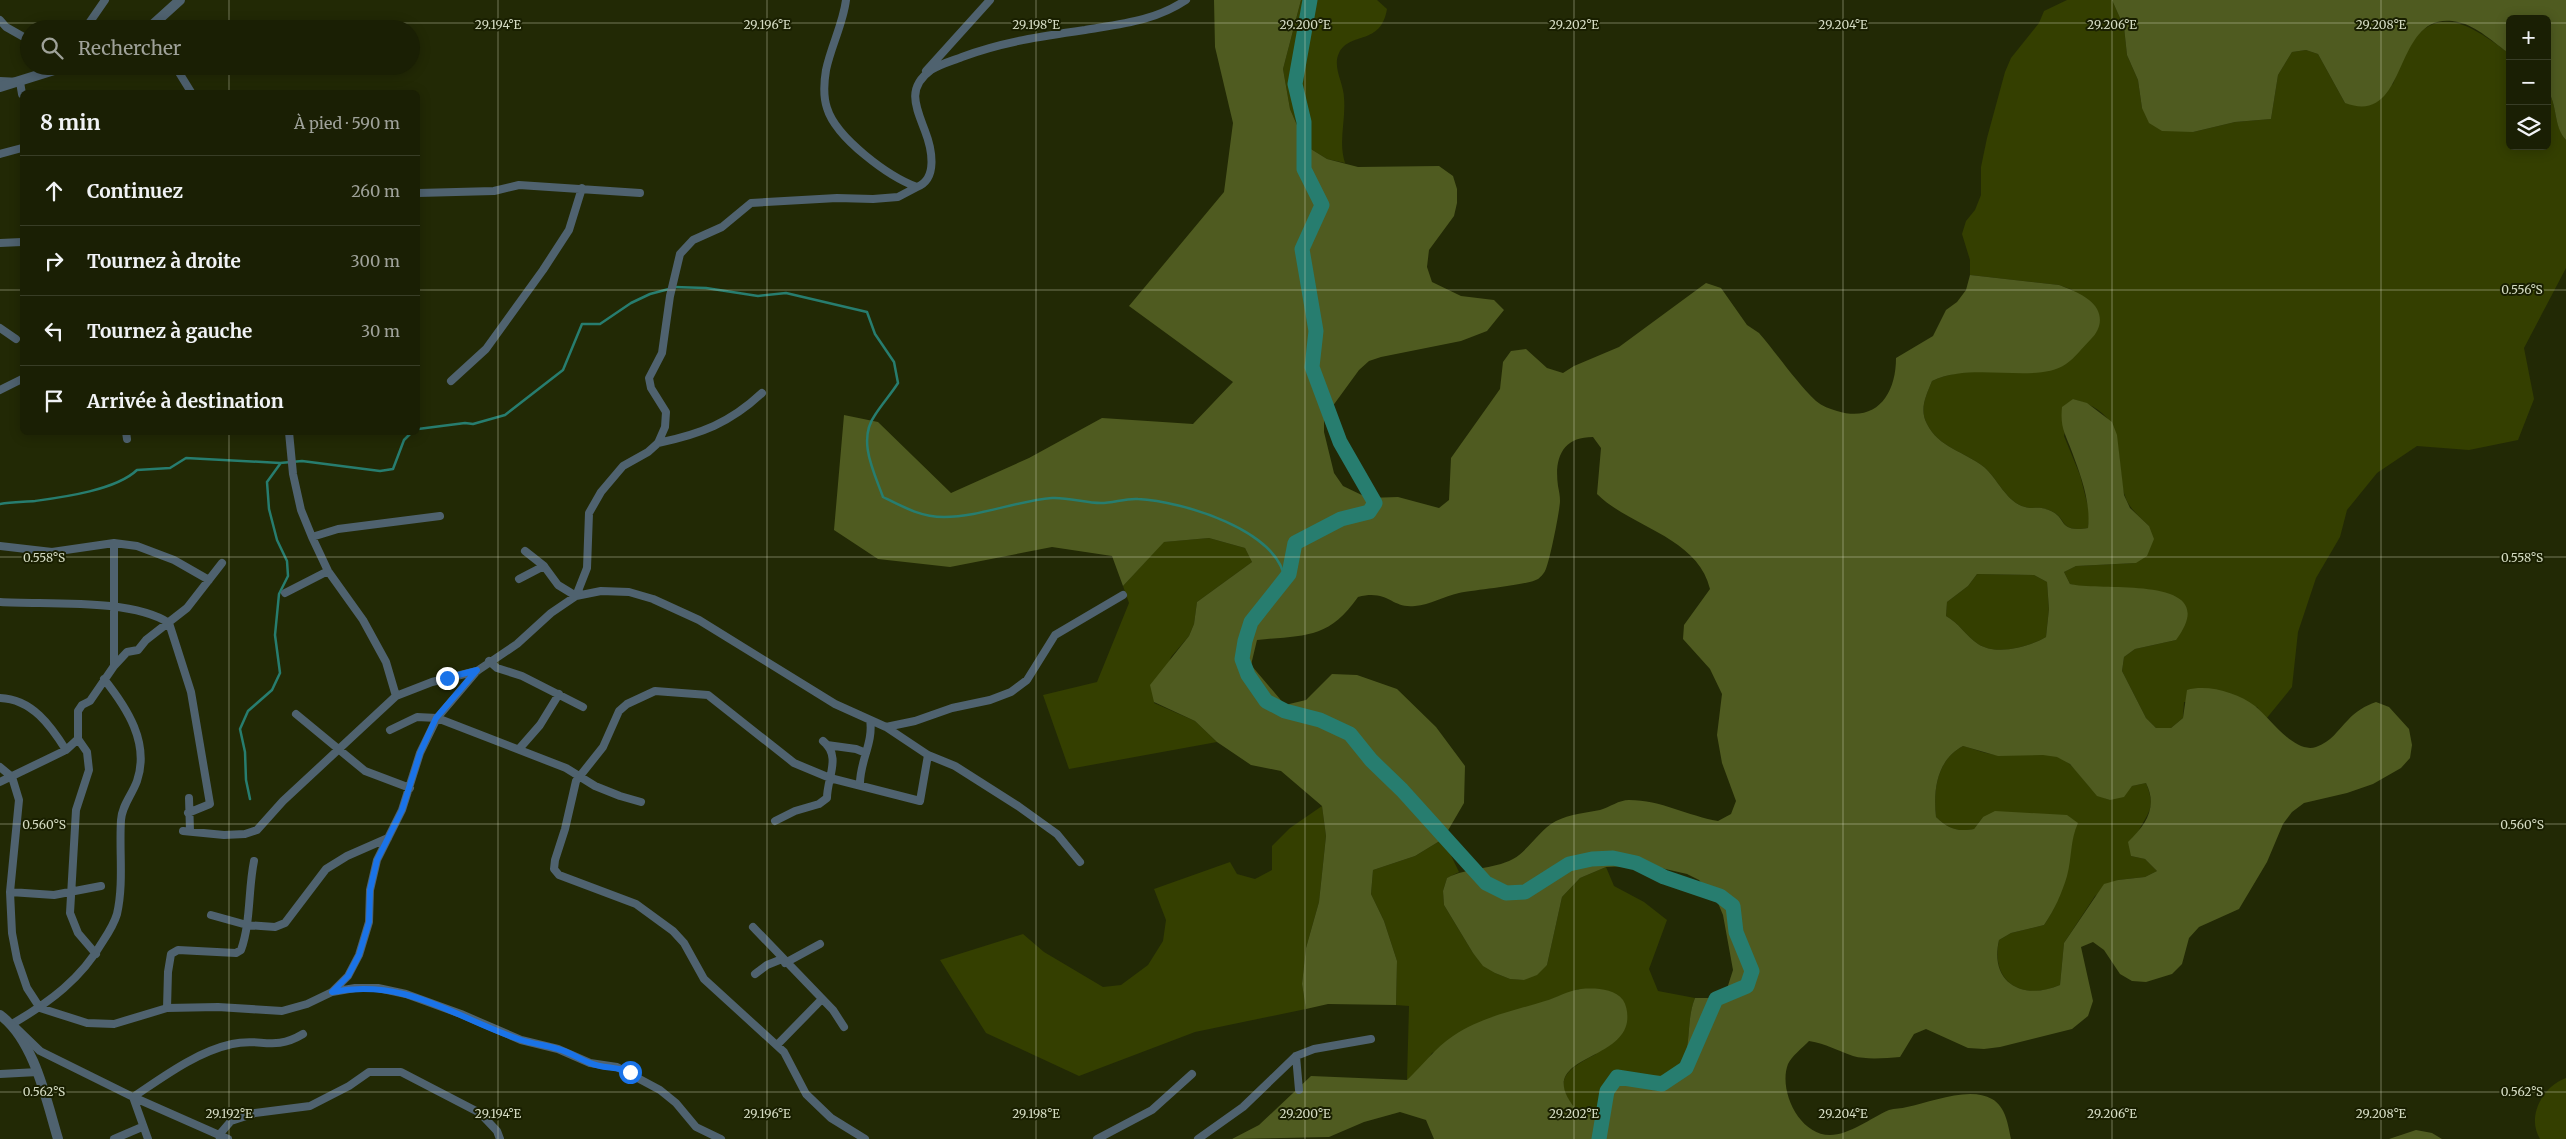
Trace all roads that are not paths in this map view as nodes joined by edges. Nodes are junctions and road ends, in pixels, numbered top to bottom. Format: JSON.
{"nodes":[{"id":1,"x":105,"y":0,"type":"edge"},
{"id":2,"x":180,"y":0,"type":"edge"},
{"id":3,"x":846,"y":0,"type":"edge"},
{"id":4,"x":990,"y":0,"type":"edge"},
{"id":5,"x":1186,"y":0,"type":"edge"},
{"id":6,"x":0,"y":20,"type":"edge"},
{"id":7,"x":91,"y":20,"type":"edge"},
{"id":8,"x":159,"y":20,"type":"edge"},
{"id":9,"x":20,"y":35,"type":"edge"},
{"id":10,"x":41,"y":75,"type":"edge"},
{"id":11,"x":180,"y":75,"type":"edge"},
{"id":12,"x":922,"y":77,"type":"junction"},
{"id":13,"x":0,"y":81,"type":"edge"},
{"id":14,"x":20,"y":82,"type":"junction"},
{"id":15,"x":0,"y":87,"type":"edge"},
{"id":16,"x":21,"y":90,"type":"edge"},
{"id":17,"x":190,"y":90,"type":"edge"},
{"id":18,"x":20,"y":149,"type":"edge"},
{"id":19,"x":0,"y":154,"type":"edge"},
{"id":20,"x":917,"y":187,"type":"junction"},
{"id":21,"x":582,"y":188,"type":"junction"},
{"id":22,"x":420,"y":193,"type":"edge"},
{"id":23,"x":640,"y":193,"type":"dead end"},
{"id":24,"x":20,"y":242,"type":"edge"},
{"id":25,"x":0,"y":243,"type":"edge"},
{"id":26,"x":0,"y":328,"type":"edge"},
{"id":27,"x":16,"y":339,"type":"dead end"},
{"id":28,"x":20,"y":380,"type":"edge"},
{"id":29,"x":451,"y":381,"type":"dead end"},
{"id":30,"x":0,"y":390,"type":"edge"},
{"id":31,"x":762,"y":392,"type":"dead end"},
{"id":32,"x":290,"y":435,"type":"edge"},
{"id":33,"x":658,"y":443,"type":"junction"},
{"id":34,"x":440,"y":516,"type":"dead end"},
{"id":35,"x":312,"y":537,"type":"junction"},
{"id":36,"x":114,"y":543,"type":"junction"},
{"id":37,"x":0,"y":546,"type":"edge"},
{"id":38,"x":525,"y":551,"type":"dead end"},
{"id":39,"x":222,"y":563,"type":"dead end"},
{"id":40,"x":544,"y":566,"type":"junction"},
{"id":41,"x":328,"y":571,"type":"junction"},
{"id":42,"x":519,"y":578,"type":"dead end"},
{"id":43,"x":209,"y":580,"type":"junction"},
{"id":44,"x":285,"y":592,"type":"dead end"},
{"id":45,"x":1123,"y":595,"type":"dead end"},
{"id":46,"x":576,"y":596,"type":"junction"},
{"id":47,"x":0,"y":602,"type":"edge"},
{"id":48,"x":113,"y":606,"type":"junction"},
{"id":49,"x":169,"y":623,"type":"junction"},
{"id":50,"x":489,"y":661,"type":"junction"},
{"id":51,"x":114,"y":666,"type":"junction"},
{"id":52,"x":477,"y":670,"type":"junction"},
{"id":53,"x":104,"y":679,"type":"junction"},
{"id":54,"x":559,"y":694,"type":"junction"},
{"id":55,"x":396,"y":696,"type":"junction"},
{"id":56,"x":0,"y":698,"type":"edge"},
{"id":57,"x":583,"y":707,"type":"dead end"},
{"id":58,"x":296,"y":714,"type":"dead end"},
{"id":59,"x":436,"y":718,"type":"junction"},
{"id":60,"x":870,"y":720,"type":"junction"},
{"id":61,"x":886,"y":727,"type":"junction"},
{"id":62,"x":390,"y":730,"type":"dead end"},
{"id":63,"x":78,"y":739,"type":"junction"},
{"id":64,"x":519,"y":749,"type":"junction"},
{"id":65,"x":66,"y":750,"type":"junction"},
{"id":66,"x":339,"y":751,"type":"junction"},
{"id":67,"x":866,"y":753,"type":"junction"},
{"id":68,"x":928,"y":755,"type":"junction"},
{"id":69,"x":0,"y":768,"type":"edge"},
{"id":70,"x":579,"y":776,"type":"junction"},
{"id":71,"x":12,"y":777,"type":"junction"},
{"id":72,"x":830,"y":778,"type":"junction"},
{"id":73,"x":0,"y":782,"type":"edge"},
{"id":74,"x":860,"y":785,"type":"junction"},
{"id":75,"x":410,"y":788,"type":"junction"},
{"id":76,"x":189,"y":798,"type":"dead end"},
{"id":77,"x":642,"y":802,"type":"dead end"},
{"id":78,"x":188,"y":813,"type":"junction"},
{"id":79,"x":776,"y":821,"type":"dead end"},
{"id":80,"x":388,"y":838,"type":"junction"},
{"id":81,"x":254,"y":861,"type":"dead end"},
{"id":82,"x":1080,"y":862,"type":"dead end"},
{"id":83,"x":101,"y":886,"type":"dead end"},
{"id":84,"x":10,"y":892,"type":"junction"},
{"id":85,"x":70,"y":892,"type":"junction"},
{"id":86,"x":211,"y":915,"type":"dead end"},
{"id":87,"x":247,"y":926,"type":"junction"},
{"id":88,"x":753,"y":928,"type":"dead end"},
{"id":89,"x":820,"y":944,"type":"dead end"},
{"id":90,"x":96,"y":954,"type":"junction"},
{"id":91,"x":784,"y":961,"type":"junction"},
{"id":92,"x":755,"y":974,"type":"dead end"},
{"id":93,"x":332,"y":992,"type":"junction"},
{"id":94,"x":822,"y":1000,"type":"junction"},
{"id":95,"x":40,"y":1008,"type":"junction"},
{"id":96,"x":167,"y":1008,"type":"junction"},
{"id":97,"x":0,"y":1015,"type":"edge"},
{"id":98,"x":12,"y":1024,"type":"junction"},
{"id":99,"x":844,"y":1027,"type":"dead end"},
{"id":100,"x":303,"y":1034,"type":"dead end"},
{"id":101,"x":1371,"y":1039,"type":"dead end"},
{"id":102,"x":777,"y":1045,"type":"junction"},
{"id":103,"x":1296,"y":1056,"type":"junction"},
{"id":104,"x":38,"y":1072,"type":"junction"},
{"id":105,"x":0,"y":1074,"type":"edge"},
{"id":106,"x":1192,"y":1074,"type":"dead end"},
{"id":107,"x":1299,"y":1090,"type":"dead end"},
{"id":108,"x":133,"y":1097,"type":"junction"},
{"id":109,"x":142,"y":1128,"type":"junction"},
{"id":110,"x":219,"y":1137,"type":"edge"},
{"id":111,"x":58,"y":1139,"type":"edge"},
{"id":112,"x":114,"y":1139,"type":"edge"},
{"id":113,"x":148,"y":1139,"type":"edge"},
{"id":114,"x":228,"y":1139,"type":"edge"},
{"id":115,"x":500,"y":1139,"type":"edge"},
{"id":116,"x":721,"y":1139,"type":"edge"},
{"id":117,"x":865,"y":1139,"type":"edge"},
{"id":118,"x":1097,"y":1139,"type":"edge"},
{"id":119,"x":1198,"y":1139,"type":"edge"}],
"edges":[{"from":1,"to":7,"type":"street"},
{"from":2,"to":8,"type":"street"},
{"from":3,"to":20,"type":"street"},
{"from":4,"to":12,"type":"street"},
{"from":5,"to":12,"type":"street"},
{"from":6,"to":9,"type":"street"},
{"from":10,"to":14,"type":"street"},
{"from":11,"to":17,"type":"street"},
{"from":12,"to":20,"type":"street"},
{"from":13,"to":14,"type":"street"},
{"from":14,"to":15,"type":"street"},
{"from":14,"to":16,"type":"street"},
{"from":18,"to":19,"type":"street"},
{"from":20,"to":33,"type":"street"},
{"from":21,"to":22,"type":"street"},
{"from":21,"to":23,"type":"street"},
{"from":21,"to":29,"type":"street"},
{"from":24,"to":25,"type":"street"},
{"from":26,"to":27,"type":"street"},
{"from":28,"to":30,"type":"street"},
{"from":31,"to":33,"type":"street"},
{"from":32,"to":35,"type":"street"},
{"from":33,"to":46,"type":"street"},
{"from":34,"to":35,"type":"street"},
{"from":35,"to":41,"type":"street"},
{"from":36,"to":37,"type":"street"},
{"from":36,"to":43,"type":"street"},
{"from":36,"to":48,"type":"street"},
{"from":38,"to":40,"type":"street"},
{"from":39,"to":43,"type":"street"},
{"from":40,"to":42,"type":"street"},
{"from":40,"to":46,"type":"street"},
{"from":41,"to":44,"type":"street"},
{"from":41,"to":55,"type":"street"},
{"from":43,"to":49,"type":"street"},
{"from":45,"to":61,"type":"street"},
{"from":46,"to":50,"type":"street"},
{"from":46,"to":60,"type":"street"},
{"from":47,"to":48,"type":"street"},
{"from":48,"to":49,"type":"street"},
{"from":48,"to":51,"type":"street"},
{"from":49,"to":51,"type":"street"},
{"from":49,"to":78,"type":"street"},
{"from":50,"to":52,"type":"street"},
{"from":50,"to":54,"type":"street"},
{"from":51,"to":53,"type":"street"},
{"from":52,"to":55,"type":"street"},
{"from":52,"to":59,"type":"street"},
{"from":53,"to":63,"type":"street"},
{"from":53,"to":90,"type":"street"},
{"from":54,"to":57,"type":"street"},
{"from":54,"to":64,"type":"street"},
{"from":55,"to":66,"type":"street"},
{"from":56,"to":65,"type":"street"},
{"from":58,"to":66,"type":"street"},
{"from":59,"to":62,"type":"street"},
{"from":59,"to":64,"type":"street"},
{"from":59,"to":75,"type":"street"},
{"from":60,"to":61,"type":"street"},
{"from":60,"to":67,"type":"street"},
{"from":61,"to":68,"type":"street"},
{"from":63,"to":65,"type":"street"},
{"from":63,"to":85,"type":"street"},
{"from":64,"to":70,"type":"street"},
{"from":65,"to":71,"type":"street"},
{"from":66,"to":75,"type":"street"},
{"from":66,"to":78,"type":"street"},
{"from":67,"to":72,"type":"street"},
{"from":67,"to":74,"type":"street"},
{"from":68,"to":74,"type":"street"},
{"from":68,"to":82,"type":"street"},
{"from":69,"to":71,"type":"street"},
{"from":70,"to":72,"type":"street"},
{"from":70,"to":77,"type":"street"},
{"from":70,"to":102,"type":"street"},
{"from":71,"to":73,"type":"street"},
{"from":71,"to":84,"type":"street"},
{"from":72,"to":74,"type":"street"},
{"from":72,"to":79,"type":"street"},
{"from":75,"to":80,"type":"street"},
{"from":76,"to":78,"type":"street"},
{"from":80,"to":87,"type":"street"},
{"from":80,"to":93,"type":"street"},
{"from":81,"to":87,"type":"street"},
{"from":83,"to":85,"type":"street"},
{"from":84,"to":85,"type":"street"},
{"from":84,"to":95,"type":"street"},
{"from":85,"to":90,"type":"street"},
{"from":86,"to":87,"type":"street"},
{"from":87,"to":96,"type":"street"},
{"from":88,"to":91,"type":"street"},
{"from":89,"to":91,"type":"street"},
{"from":90,"to":95,"type":"street"},
{"from":91,"to":92,"type":"street"},
{"from":91,"to":94,"type":"street"},
{"from":93,"to":96,"type":"street"},
{"from":93,"to":116,"type":"street"},
{"from":94,"to":99,"type":"street"},
{"from":94,"to":102,"type":"street"},
{"from":95,"to":96,"type":"street"},
{"from":95,"to":98,"type":"street"},
{"from":97,"to":98,"type":"street"},
{"from":98,"to":104,"type":"street"},
{"from":98,"to":108,"type":"street"},
{"from":100,"to":108,"type":"street"},
{"from":101,"to":103,"type":"street"},
{"from":102,"to":117,"type":"street"},
{"from":103,"to":107,"type":"street"},
{"from":103,"to":119,"type":"street"},
{"from":104,"to":105,"type":"street"},
{"from":104,"to":111,"type":"street"},
{"from":106,"to":118,"type":"street"},
{"from":108,"to":109,"type":"street"},
{"from":108,"to":110,"type":"street"},
{"from":109,"to":112,"type":"street"},
{"from":109,"to":113,"type":"street"},
{"from":110,"to":114,"type":"street"},
{"from":110,"to":115,"type":"street"}]}
